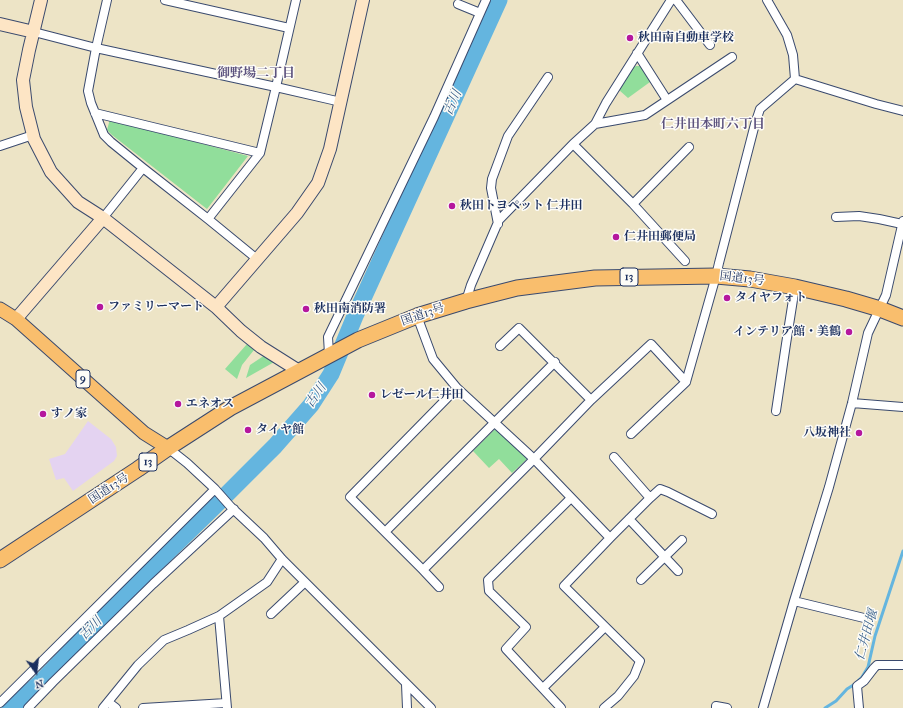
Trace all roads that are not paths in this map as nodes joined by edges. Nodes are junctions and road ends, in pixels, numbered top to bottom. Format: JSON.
{"nodes":[{"id":1,"x":41,"y":0,"type":"edge"},
{"id":2,"x":107,"y":0,"type":"edge"},
{"id":3,"x":165,"y":0,"type":"edge"},
{"id":4,"x":296,"y":0,"type":"edge"},
{"id":5,"x":363,"y":0,"type":"edge"},
{"id":6,"x":486,"y":0,"type":"edge"},
{"id":7,"x":671,"y":0,"type":"edge"},
{"id":8,"x":676,"y":0,"type":"edge"},
{"id":9,"x":767,"y":0,"type":"edge"},
{"id":10,"x":458,"y":4,"type":"dead end"},
{"id":11,"x":480,"y":13,"type":"junction"},
{"id":12,"x":0,"y":24,"type":"edge"},
{"id":13,"x":289,"y":28,"type":"junction"},
{"id":14,"x":34,"y":32,"type":"junction"},
{"id":15,"x":710,"y":45,"type":"dead end"},
{"id":16,"x":96,"y":48,"type":"junction"},
{"id":17,"x":637,"y":53,"type":"junction"},
{"id":18,"x":732,"y":57,"type":"dead end"},
{"id":19,"x":548,"y":77,"type":"dead end"},
{"id":20,"x":795,"y":80,"type":"junction"},
{"id":21,"x":276,"y":86,"type":"junction"},
{"id":22,"x":667,"y":100,"type":"junction"},
{"id":23,"x":341,"y":102,"type":"junction"},
{"id":24,"x":903,"y":111,"type":"edge"},
{"id":25,"x":95,"y":113,"type":"junction"},
{"id":26,"x":595,"y":124,"type":"junction"},
{"id":27,"x":33,"y":135,"type":"junction"},
{"id":28,"x":573,"y":144,"type":"junction"},
{"id":29,"x":0,"y":146,"type":"edge"},
{"id":30,"x":689,"y":147,"type":"dead end"},
{"id":31,"x":260,"y":153,"type":"junction"},
{"id":32,"x":143,"y":168,"type":"junction"},
{"id":33,"x":633,"y":204,"type":"junction"},
{"id":34,"x":836,"y":217,"type":"dead end"},
{"id":35,"x":103,"y":218,"type":"junction"},
{"id":36,"x":208,"y":219,"type":"junction"},
{"id":37,"x":903,"y":223,"type":"edge"},
{"id":38,"x":498,"y":224,"type":"junction"},
{"id":39,"x":256,"y":259,"type":"junction"},
{"id":40,"x":685,"y":261,"type":"dead end"},
{"id":41,"x":716,"y":276,"type":"junction"},
{"id":42,"x":795,"y":287,"type":"junction"},
{"id":43,"x":466,"y":301,"type":"junction"},
{"id":44,"x":216,"y":307,"type":"junction"},
{"id":45,"x":0,"y":309,"type":"edge"},
{"id":46,"x":880,"y":309,"type":"junction"},
{"id":47,"x":417,"y":316,"type":"junction"},
{"id":48,"x":903,"y":318,"type":"edge"},
{"id":49,"x":16,"y":319,"type":"junction"},
{"id":50,"x":500,"y":346,"type":"dead end"},
{"id":51,"x":330,"y":354,"type":"junction"},
{"id":52,"x":555,"y":362,"type":"junction"},
{"id":53,"x":299,"y":371,"type":"junction"},
{"id":54,"x":686,"y":382,"type":"junction"},
{"id":55,"x":458,"y":388,"type":"junction"},
{"id":56,"x":591,"y":400,"type":"junction"},
{"id":57,"x":852,"y":403,"type":"junction"},
{"id":58,"x":903,"y":407,"type":"edge"},
{"id":59,"x":776,"y":411,"type":"dead end"},
{"id":60,"x":495,"y":423,"type":"junction"},
{"id":61,"x":631,"y":434,"type":"dead end"},
{"id":62,"x":168,"y":448,"type":"junction"},
{"id":63,"x":614,"y":457,"type":"dead end"},
{"id":64,"x":534,"y":459,"type":"junction"},
{"id":65,"x":216,"y":491,"type":"junction"},
{"id":66,"x":571,"y":498,"type":"junction"},
{"id":67,"x":650,"y":498,"type":"junction"},
{"id":68,"x":232,"y":508,"type":"junction"},
{"id":69,"x":712,"y":514,"type":"dead end"},
{"id":70,"x":629,"y":519,"type":"junction"},
{"id":71,"x":385,"y":532,"type":"junction"},
{"id":72,"x":610,"y":538,"type":"junction"},
{"id":73,"x":682,"y":540,"type":"dead end"},
{"id":74,"x":664,"y":556,"type":"junction"},
{"id":75,"x":282,"y":558,"type":"junction"},
{"id":76,"x":0,"y":560,"type":"edge"},
{"id":77,"x":422,"y":570,"type":"junction"},
{"id":78,"x":678,"y":571,"type":"dead end"},
{"id":79,"x":641,"y":580,"type":"dead end"},
{"id":80,"x":305,"y":582,"type":"junction"},
{"id":81,"x":439,"y":587,"type":"dead end"},
{"id":82,"x":794,"y":601,"type":"junction"},
{"id":83,"x":271,"y":614,"type":"dead end"},
{"id":84,"x":219,"y":616,"type":"junction"},
{"id":85,"x":864,"y":618,"type":"dead end"},
{"id":86,"x":606,"y":627,"type":"junction"},
{"id":87,"x":903,"y":665,"type":"edge"},
{"id":88,"x":406,"y":684,"type":"junction"},
{"id":89,"x":543,"y":688,"type":"junction"},
{"id":90,"x":0,"y":703,"type":"edge"},
{"id":91,"x":106,"y":705,"type":"edge"},
{"id":92,"x":226,"y":706,"type":"edge"},
{"id":93,"x":28,"y":708,"type":"edge"},
{"id":94,"x":116,"y":708,"type":"edge"},
{"id":95,"x":144,"y":708,"type":"edge"},
{"id":96,"x":407,"y":708,"type":"edge"},
{"id":97,"x":431,"y":708,"type":"edge"},
{"id":98,"x":561,"y":708,"type":"edge"},
{"id":99,"x":604,"y":708,"type":"edge"},
{"id":100,"x":716,"y":708,"type":"edge"},
{"id":101,"x":727,"y":708,"type":"edge"},
{"id":102,"x":763,"y":708,"type":"edge"},
{"id":103,"x":859,"y":708,"type":"edge"}],
"edges":[{"from":1,"to":14,"type":"street"},
{"from":2,"to":16,"type":"street"},
{"from":3,"to":13,"type":"street"},
{"from":4,"to":13,"type":"street"},
{"from":5,"to":23,"type":"street"},
{"from":6,"to":11,"type":"street"},
{"from":7,"to":17,"type":"street"},
{"from":8,"to":15,"type":"street"},
{"from":9,"to":20,"type":"street"},
{"from":10,"to":11,"type":"street"},
{"from":11,"to":51,"type":"street"},
{"from":12,"to":14,"type":"street"},
{"from":13,"to":21,"type":"street"},
{"from":14,"to":16,"type":"street"},
{"from":14,"to":27,"type":"street"},
{"from":16,"to":21,"type":"street"},
{"from":16,"to":25,"type":"street"},
{"from":17,"to":22,"type":"street"},
{"from":17,"to":26,"type":"street"},
{"from":18,"to":22,"type":"street"},
{"from":19,"to":38,"type":"street"},
{"from":20,"to":24,"type":"street"},
{"from":20,"to":41,"type":"street"},
{"from":21,"to":23,"type":"street"},
{"from":21,"to":31,"type":"street"},
{"from":22,"to":26,"type":"street"},
{"from":23,"to":39,"type":"street"},
{"from":25,"to":31,"type":"street"},
{"from":25,"to":32,"type":"street"},
{"from":26,"to":28,"type":"street"},
{"from":27,"to":29,"type":"street"},
{"from":27,"to":35,"type":"street"},
{"from":28,"to":33,"type":"street"},
{"from":28,"to":38,"type":"street"},
{"from":30,"to":33,"type":"street"},
{"from":31,"to":36,"type":"street"},
{"from":32,"to":35,"type":"street"},
{"from":32,"to":36,"type":"street"},
{"from":33,"to":40,"type":"street"},
{"from":34,"to":37,"type":"street"},
{"from":35,"to":44,"type":"street"},
{"from":35,"to":49,"type":"street"},
{"from":36,"to":39,"type":"street"},
{"from":37,"to":46,"type":"street"},
{"from":38,"to":43,"type":"street"},
{"from":39,"to":44,"type":"street"},
{"from":41,"to":42,"type":"highway","name":"国道13号","number":"13"},
{"from":41,"to":43,"type":"highway","name":"国道13号","number":"13"},
{"from":41,"to":54,"type":"street"},
{"from":42,"to":46,"type":"highway","name":"国道13号","number":"13"},
{"from":42,"to":59,"type":"street"},
{"from":43,"to":47,"type":"highway","name":"国道13号","number":"13"},
{"from":44,"to":53,"type":"street"},
{"from":45,"to":49,"type":"main road","number":"9"},
{"from":46,"to":48,"type":"highway","name":"国道13号","number":"13"},
{"from":46,"to":57,"type":"street"},
{"from":47,"to":51,"type":"highway","name":"国道13号","number":"13"},
{"from":47,"to":55,"type":"street"},
{"from":49,"to":62,"type":"main road","number":"9"},
{"from":50,"to":52,"type":"street"},
{"from":51,"to":53,"type":"highway","name":"国道13号","number":"13"},
{"from":52,"to":56,"type":"street"},
{"from":52,"to":60,"type":"street"},
{"from":53,"to":62,"type":"highway","name":"国道13号","number":"13"},
{"from":54,"to":56,"type":"street"},
{"from":54,"to":61,"type":"street"},
{"from":55,"to":60,"type":"street"},
{"from":55,"to":71,"type":"street"},
{"from":56,"to":64,"type":"street"},
{"from":57,"to":58,"type":"street"},
{"from":57,"to":82,"type":"street"},
{"from":60,"to":64,"type":"street"},
{"from":60,"to":71,"type":"street"},
{"from":62,"to":65,"type":"street"},
{"from":62,"to":76,"type":"highway","name":"国道13号","number":"13"},
{"from":63,"to":67,"type":"street"},
{"from":64,"to":66,"type":"street"},
{"from":64,"to":77,"type":"street"},
{"from":65,"to":68,"type":"street"},
{"from":65,"to":90,"type":"street"},
{"from":66,"to":72,"type":"street"},
{"from":66,"to":89,"type":"street"},
{"from":67,"to":69,"type":"street"},
{"from":67,"to":70,"type":"street"},
{"from":68,"to":75,"type":"street"},
{"from":68,"to":93,"type":"street"},
{"from":70,"to":72,"type":"street"},
{"from":70,"to":74,"type":"street"},
{"from":71,"to":77,"type":"street"},
{"from":72,"to":86,"type":"street"},
{"from":73,"to":74,"type":"street"},
{"from":74,"to":78,"type":"street"},
{"from":74,"to":79,"type":"street"},
{"from":75,"to":80,"type":"street"},
{"from":75,"to":84,"type":"street"},
{"from":77,"to":81,"type":"street"},
{"from":80,"to":83,"type":"street"},
{"from":80,"to":88,"type":"street"},
{"from":82,"to":85,"type":"street"},
{"from":82,"to":102,"type":"street"},
{"from":84,"to":91,"type":"street"},
{"from":84,"to":92,"type":"street"},
{"from":86,"to":89,"type":"street"},
{"from":86,"to":99,"type":"street"},
{"from":87,"to":103,"type":"street"},
{"from":88,"to":96,"type":"street"},
{"from":88,"to":97,"type":"street"},
{"from":89,"to":98,"type":"street"},
{"from":91,"to":94,"type":"street"},
{"from":92,"to":95,"type":"street"},
{"from":100,"to":101,"type":"street"}]}
